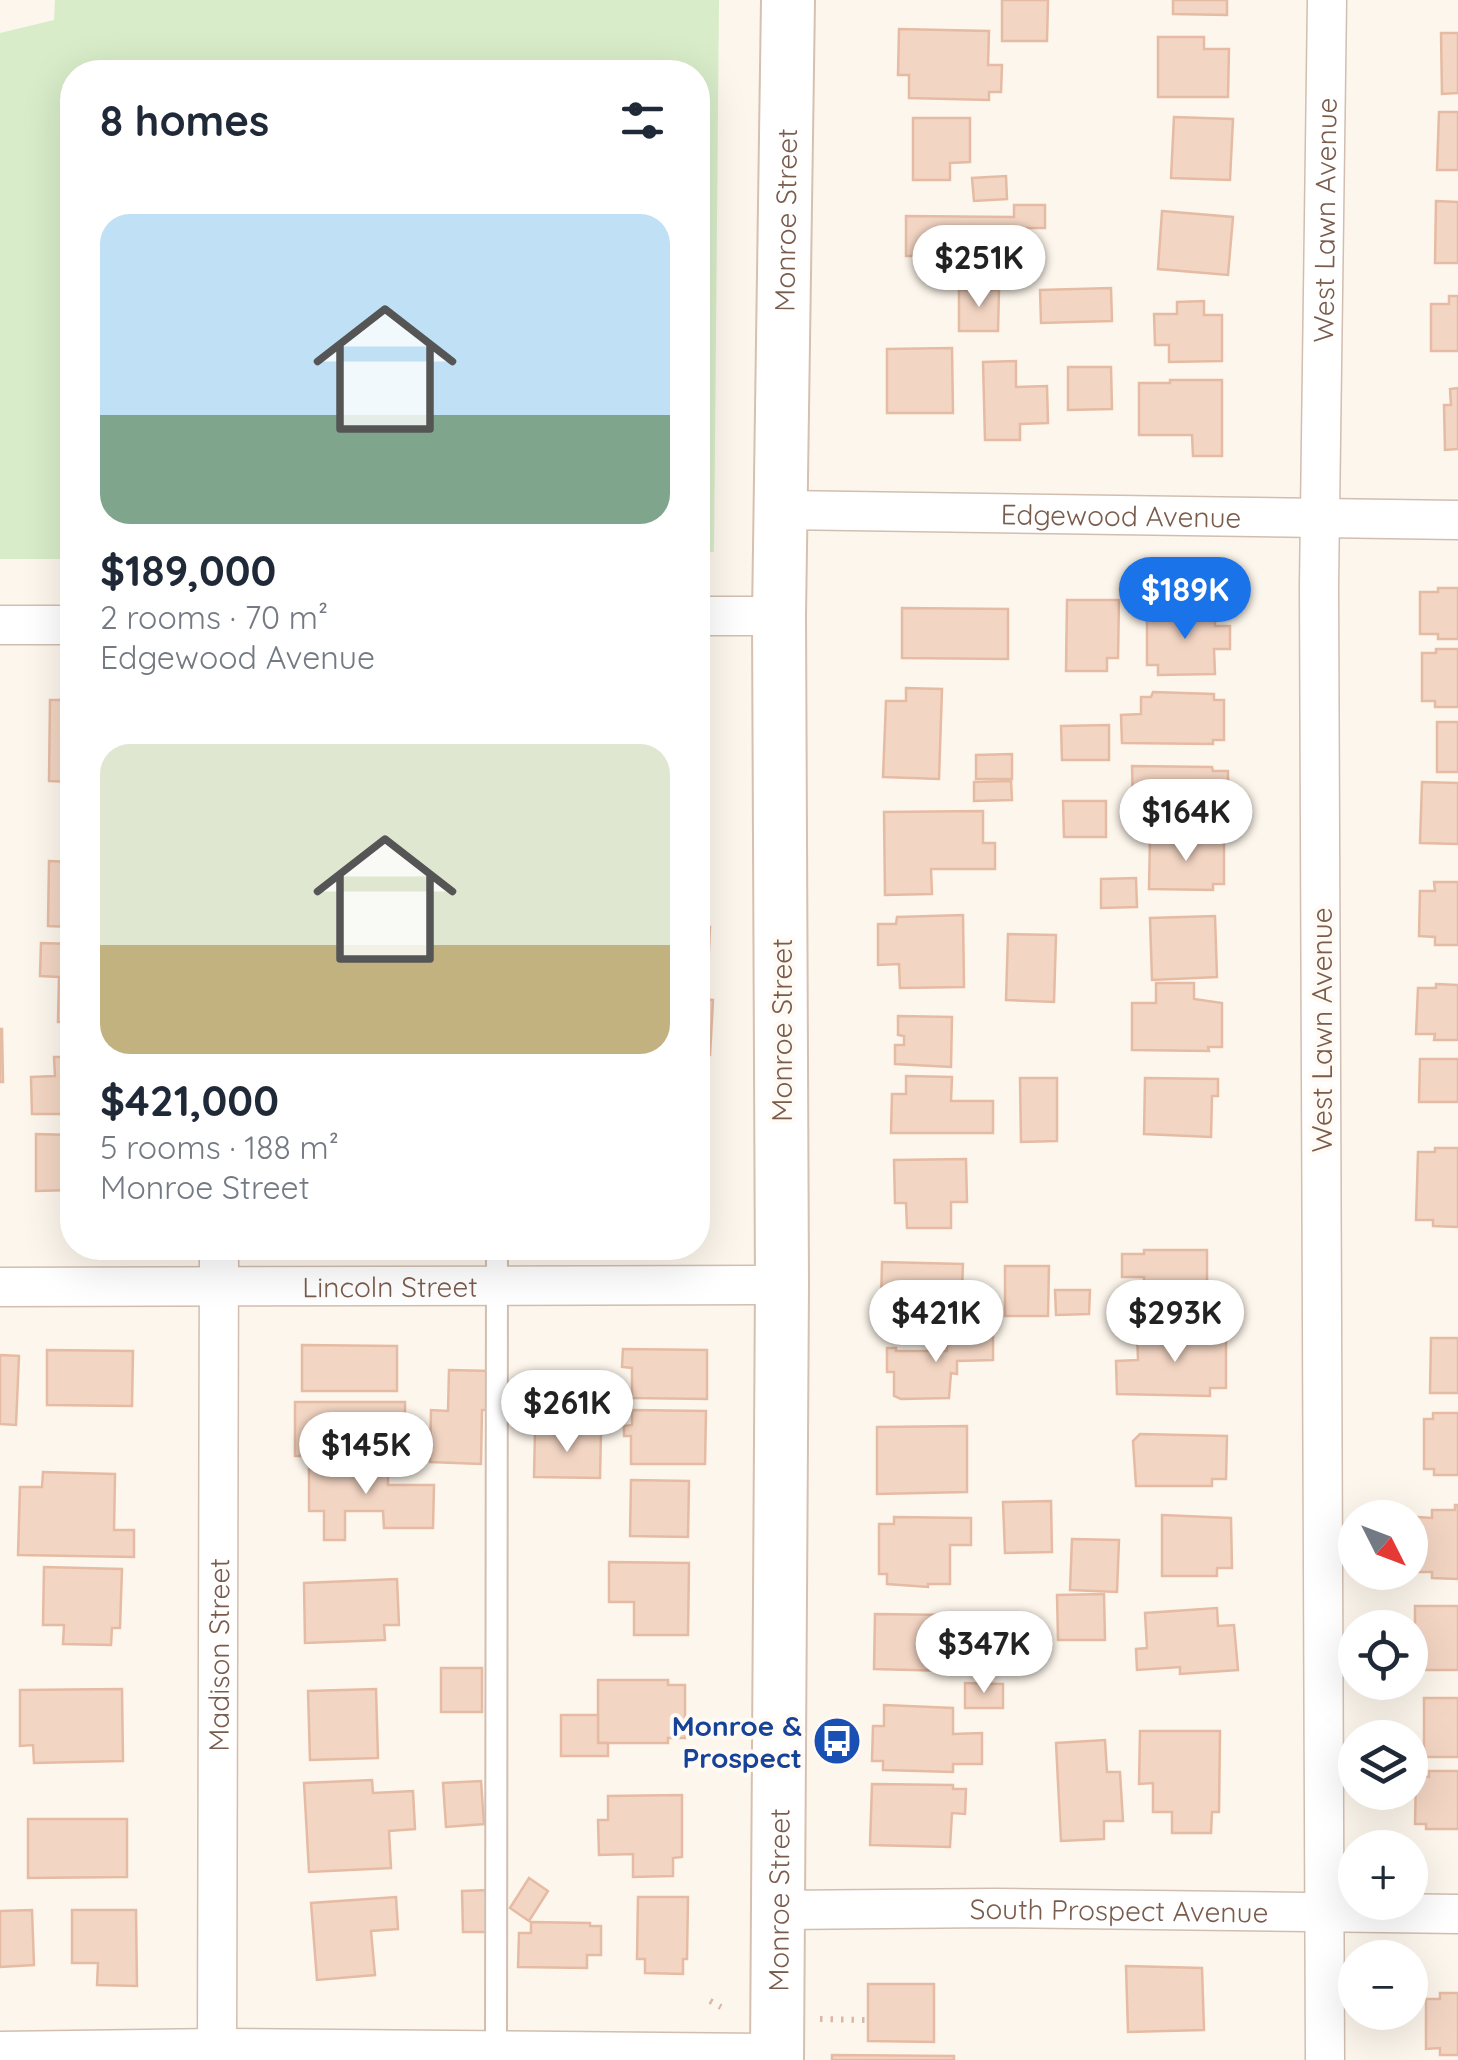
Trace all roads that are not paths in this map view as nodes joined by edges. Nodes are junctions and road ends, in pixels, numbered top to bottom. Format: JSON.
{"nodes":[{"id":1,"x":788,"y":0,"type":"edge"},
{"id":2,"x":1327,"y":0,"type":"edge"},
{"id":3,"x":783,"y":510,"type":"junction"},
{"id":4,"x":1320,"y":519,"type":"junction"},
{"id":5,"x":1458,"y":520,"type":"edge"},
{"id":6,"x":710,"y":616,"type":"edge"},
{"id":7,"x":780,"y":616,"type":"junction"},
{"id":8,"x":60,"y":625,"type":"edge"},
{"id":9,"x":0,"y":626,"type":"edge"},
{"id":10,"x":219,"y":1260,"type":"edge"},
{"id":11,"x":496,"y":1260,"type":"edge"},
{"id":12,"x":782,"y":1285,"type":"junction"},
{"id":13,"x":0,"y":1286,"type":"edge"},
{"id":14,"x":219,"y":1287,"type":"junction"},
{"id":15,"x":496,"y":1288,"type":"junction"},
{"id":16,"x":779,"y":1910,"type":"junction"},
{"id":17,"x":1325,"y":1914,"type":"junction"},
{"id":18,"x":1458,"y":1914,"type":"edge"},
{"id":19,"x":0,"y":2051,"type":"edge"},
{"id":20,"x":217,"y":2054,"type":"edge"},
{"id":21,"x":496,"y":2054,"type":"edge"},
{"id":22,"x":777,"y":2056,"type":"edge"},
{"id":23,"x":1325,"y":2060,"type":"edge"}],
"edges":[{"from":1,"to":3,"type":"main road","name":"Monroe Street"},
{"from":2,"to":4,"type":"street","name":"West Lawn Avenue"},
{"from":3,"to":4,"type":"street","name":"Edgewood Avenue"},
{"from":3,"to":7,"type":"main road","name":"Monroe Street"},
{"from":4,"to":5,"type":"street","name":"Edgewood Avenue"},
{"from":4,"to":17,"type":"street","name":"West Lawn Avenue"},
{"from":6,"to":7,"type":"street"},
{"from":7,"to":12,"type":"main road","name":"Monroe Street"},
{"from":8,"to":9,"type":"street"},
{"from":10,"to":14,"type":"street","name":"Madison Street"},
{"from":11,"to":15,"type":"lane"},
{"from":12,"to":15,"type":"street","name":"Lincoln Street"},
{"from":12,"to":16,"type":"main road","name":"Monroe Street"},
{"from":13,"to":14,"type":"street","name":"Lincoln Street"},
{"from":14,"to":15,"type":"street","name":"Lincoln Street"},
{"from":14,"to":20,"type":"street","name":"Madison Street"},
{"from":15,"to":21,"type":"lane"},
{"from":16,"to":17,"type":"street","name":"South Prospect Avenue"},
{"from":16,"to":22,"type":"main road","name":"Monroe Street"},
{"from":17,"to":18,"type":"street","name":"South Prospect Avenue"},
{"from":17,"to":23,"type":"street","name":"West Lawn Avenue"},
{"from":19,"to":20,"type":"street"},
{"from":20,"to":21,"type":"street"},
{"from":21,"to":22,"type":"street"}]}
